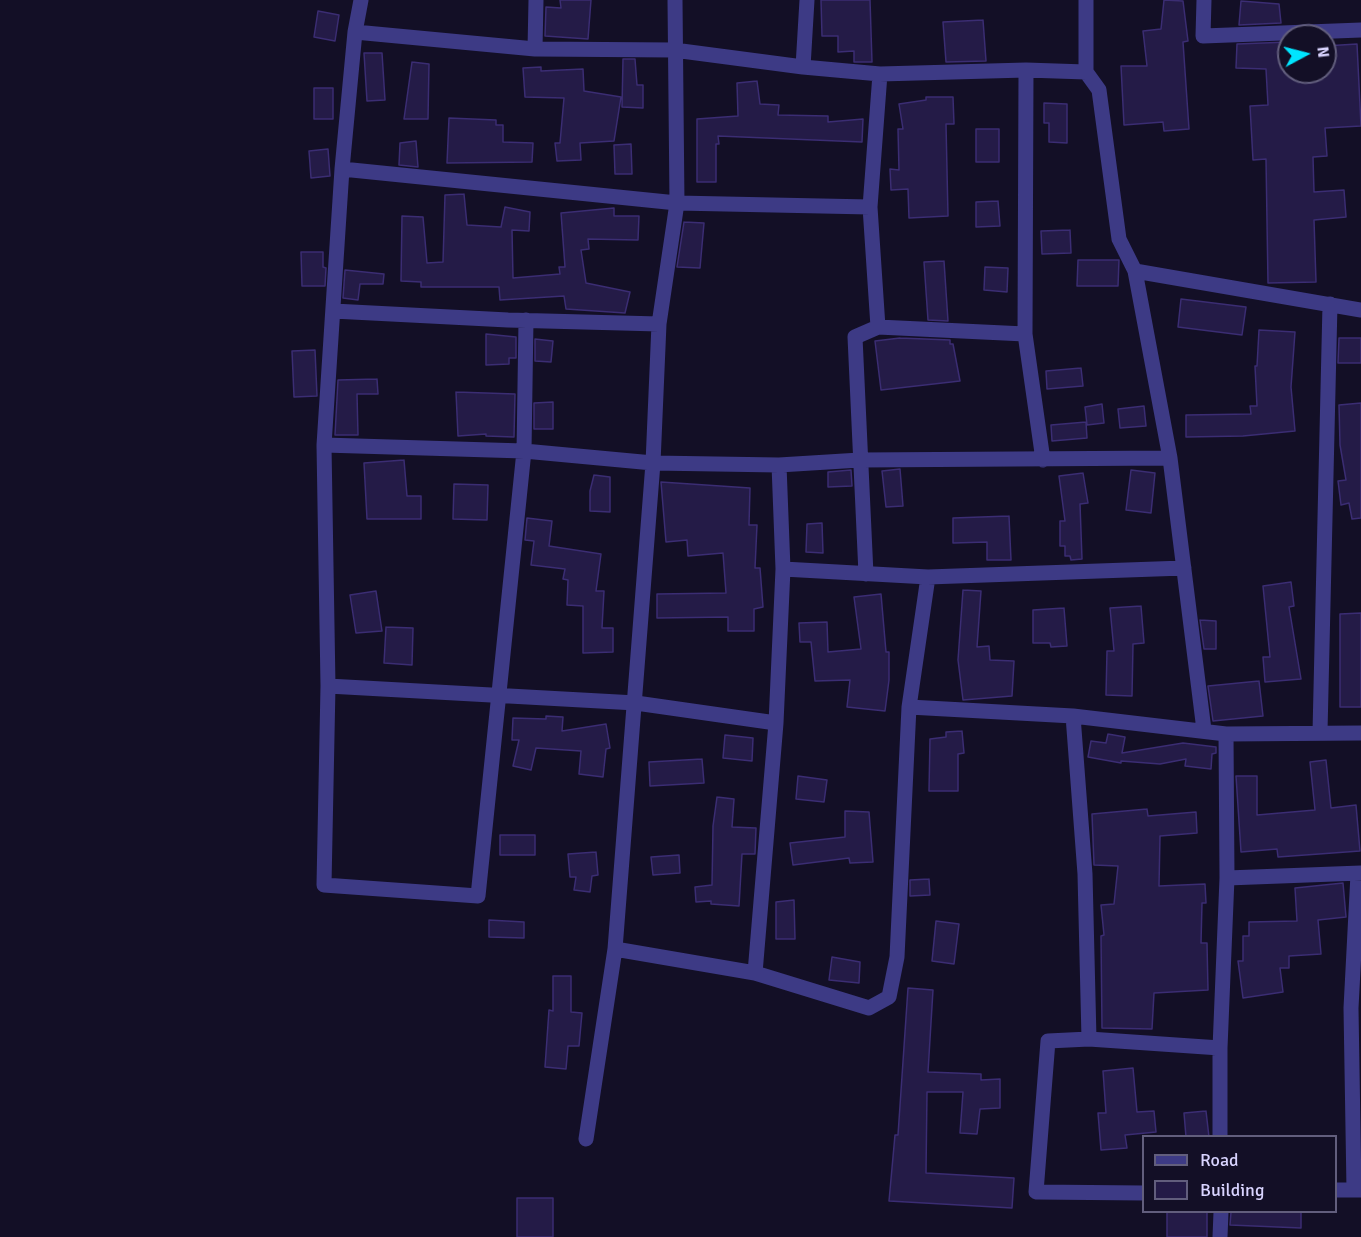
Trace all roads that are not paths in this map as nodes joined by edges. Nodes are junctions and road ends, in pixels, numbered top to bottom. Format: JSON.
{"nodes":[{"id":1,"x":361,"y":0,"type":"edge"},
{"id":2,"x":536,"y":0,"type":"edge"},
{"id":3,"x":675,"y":0,"type":"edge"},
{"id":4,"x":807,"y":0,"type":"edge"},
{"id":5,"x":1086,"y":0,"type":"edge"},
{"id":6,"x":1204,"y":0,"type":"edge"},
{"id":7,"x":1361,"y":30,"type":"edge"},
{"id":8,"x":355,"y":32,"type":"junction"},
{"id":9,"x":535,"y":49,"type":"junction"},
{"id":10,"x":674,"y":50,"type":"junction"},
{"id":11,"x":803,"y":67,"type":"junction"},
{"id":12,"x":1026,"y":70,"type":"junction"},
{"id":13,"x":1086,"y":72,"type":"junction"},
{"id":14,"x":880,"y":74,"type":"junction"},
{"id":15,"x":342,"y":169,"type":"junction"},
{"id":16,"x":677,"y":204,"type":"junction"},
{"id":17,"x":870,"y":207,"type":"junction"},
{"id":18,"x":1135,"y":271,"type":"junction"},
{"id":19,"x":1329,"y":304,"type":"junction"},
{"id":20,"x":1361,"y":310,"type":"edge"},
{"id":21,"x":333,"y":311,"type":"junction"},
{"id":22,"x":526,"y":320,"type":"junction"},
{"id":23,"x":659,"y":324,"type":"junction"},
{"id":24,"x":878,"y":327,"type":"junction"},
{"id":25,"x":1025,"y":334,"type":"junction"},
{"id":26,"x":324,"y":445,"type":"junction"},
{"id":27,"x":524,"y":450,"type":"junction"},
{"id":28,"x":1170,"y":458,"type":"junction"},
{"id":29,"x":860,"y":460,"type":"junction"},
{"id":30,"x":1043,"y":460,"type":"junction"},
{"id":31,"x":653,"y":463,"type":"junction"},
{"id":32,"x":779,"y":465,"type":"junction"},
{"id":33,"x":1184,"y":568,"type":"junction"},
{"id":34,"x":783,"y":569,"type":"junction"},
{"id":35,"x":866,"y":574,"type":"junction"},
{"id":36,"x":928,"y":577,"type":"junction"},
{"id":37,"x":328,"y":686,"type":"junction"},
{"id":38,"x":498,"y":695,"type":"junction"},
{"id":39,"x":636,"y":703,"type":"junction"},
{"id":40,"x":909,"y":706,"type":"junction"},
{"id":41,"x":1072,"y":716,"type":"junction"},
{"id":42,"x":776,"y":723,"type":"junction"},
{"id":43,"x":1204,"y":730,"type":"junction"},
{"id":44,"x":1320,"y":732,"type":"junction"},
{"id":45,"x":1361,"y":733,"type":"edge"},
{"id":46,"x":1226,"y":734,"type":"junction"},
{"id":47,"x":1359,"y":873,"type":"edge"},
{"id":48,"x":1227,"y":878,"type":"junction"},
{"id":49,"x":615,"y":949,"type":"junction"},
{"id":50,"x":755,"y":973,"type":"junction"},
{"id":51,"x":1089,"y":1039,"type":"junction"},
{"id":52,"x":1220,"y":1047,"type":"junction"},
{"id":53,"x":1220,"y":1135,"type":"edge"},
{"id":54,"x":586,"y":1140,"type":"dead end"},
{"id":55,"x":1337,"y":1190,"type":"edge"},
{"id":56,"x":1358,"y":1190,"type":"edge"},
{"id":57,"x":1142,"y":1193,"type":"edge"},
{"id":58,"x":1221,"y":1213,"type":"edge"},
{"id":59,"x":1220,"y":1237,"type":"edge"}],
"edges":[{"from":1,"to":8,"type":"street"},
{"from":2,"to":9,"type":"street"},
{"from":3,"to":10,"type":"street"},
{"from":4,"to":11,"type":"street"},
{"from":5,"to":13,"type":"street"},
{"from":6,"to":7,"type":"street"},
{"from":8,"to":9,"type":"street"},
{"from":8,"to":15,"type":"street"},
{"from":9,"to":10,"type":"street"},
{"from":10,"to":11,"type":"street"},
{"from":10,"to":16,"type":"street"},
{"from":11,"to":14,"type":"street"},
{"from":12,"to":13,"type":"street"},
{"from":12,"to":14,"type":"street"},
{"from":12,"to":25,"type":"street"},
{"from":13,"to":18,"type":"street"},
{"from":14,"to":17,"type":"street"},
{"from":15,"to":16,"type":"street"},
{"from":15,"to":21,"type":"street"},
{"from":16,"to":17,"type":"street"},
{"from":16,"to":23,"type":"street"},
{"from":17,"to":24,"type":"street"},
{"from":18,"to":19,"type":"street"},
{"from":18,"to":28,"type":"street"},
{"from":19,"to":20,"type":"street"},
{"from":19,"to":44,"type":"street"},
{"from":21,"to":22,"type":"street"},
{"from":21,"to":26,"type":"street"},
{"from":22,"to":23,"type":"street"},
{"from":22,"to":27,"type":"street"},
{"from":23,"to":31,"type":"street"},
{"from":24,"to":25,"type":"street"},
{"from":24,"to":29,"type":"street"},
{"from":25,"to":30,"type":"street"},
{"from":26,"to":27,"type":"street"},
{"from":26,"to":37,"type":"street"},
{"from":27,"to":31,"type":"street"},
{"from":27,"to":38,"type":"street"},
{"from":28,"to":30,"type":"street"},
{"from":28,"to":33,"type":"street"},
{"from":29,"to":30,"type":"street"},
{"from":29,"to":32,"type":"street"},
{"from":29,"to":35,"type":"street"},
{"from":31,"to":32,"type":"street"},
{"from":31,"to":39,"type":"street"},
{"from":32,"to":34,"type":"street"},
{"from":33,"to":36,"type":"street"},
{"from":33,"to":43,"type":"street"},
{"from":34,"to":35,"type":"street"},
{"from":34,"to":42,"type":"street"},
{"from":35,"to":36,"type":"street"},
{"from":36,"to":40,"type":"street"},
{"from":37,"to":38,"type":"street"},
{"from":37,"to":38,"type":"street"},
{"from":38,"to":39,"type":"street"},
{"from":39,"to":42,"type":"street"},
{"from":39,"to":49,"type":"street"},
{"from":40,"to":41,"type":"street"},
{"from":40,"to":50,"type":"street"},
{"from":41,"to":43,"type":"street"},
{"from":41,"to":51,"type":"street"},
{"from":42,"to":50,"type":"street"},
{"from":43,"to":46,"type":"street"},
{"from":44,"to":45,"type":"street"},
{"from":44,"to":46,"type":"street"},
{"from":46,"to":48,"type":"street"},
{"from":47,"to":48,"type":"street"},
{"from":47,"to":56,"type":"street"},
{"from":48,"to":52,"type":"street"},
{"from":49,"to":50,"type":"street"},
{"from":49,"to":54,"type":"street"},
{"from":51,"to":52,"type":"street"},
{"from":51,"to":57,"type":"street"},
{"from":52,"to":53,"type":"street"},
{"from":55,"to":56,"type":"street"},
{"from":58,"to":59,"type":"street"}]}
